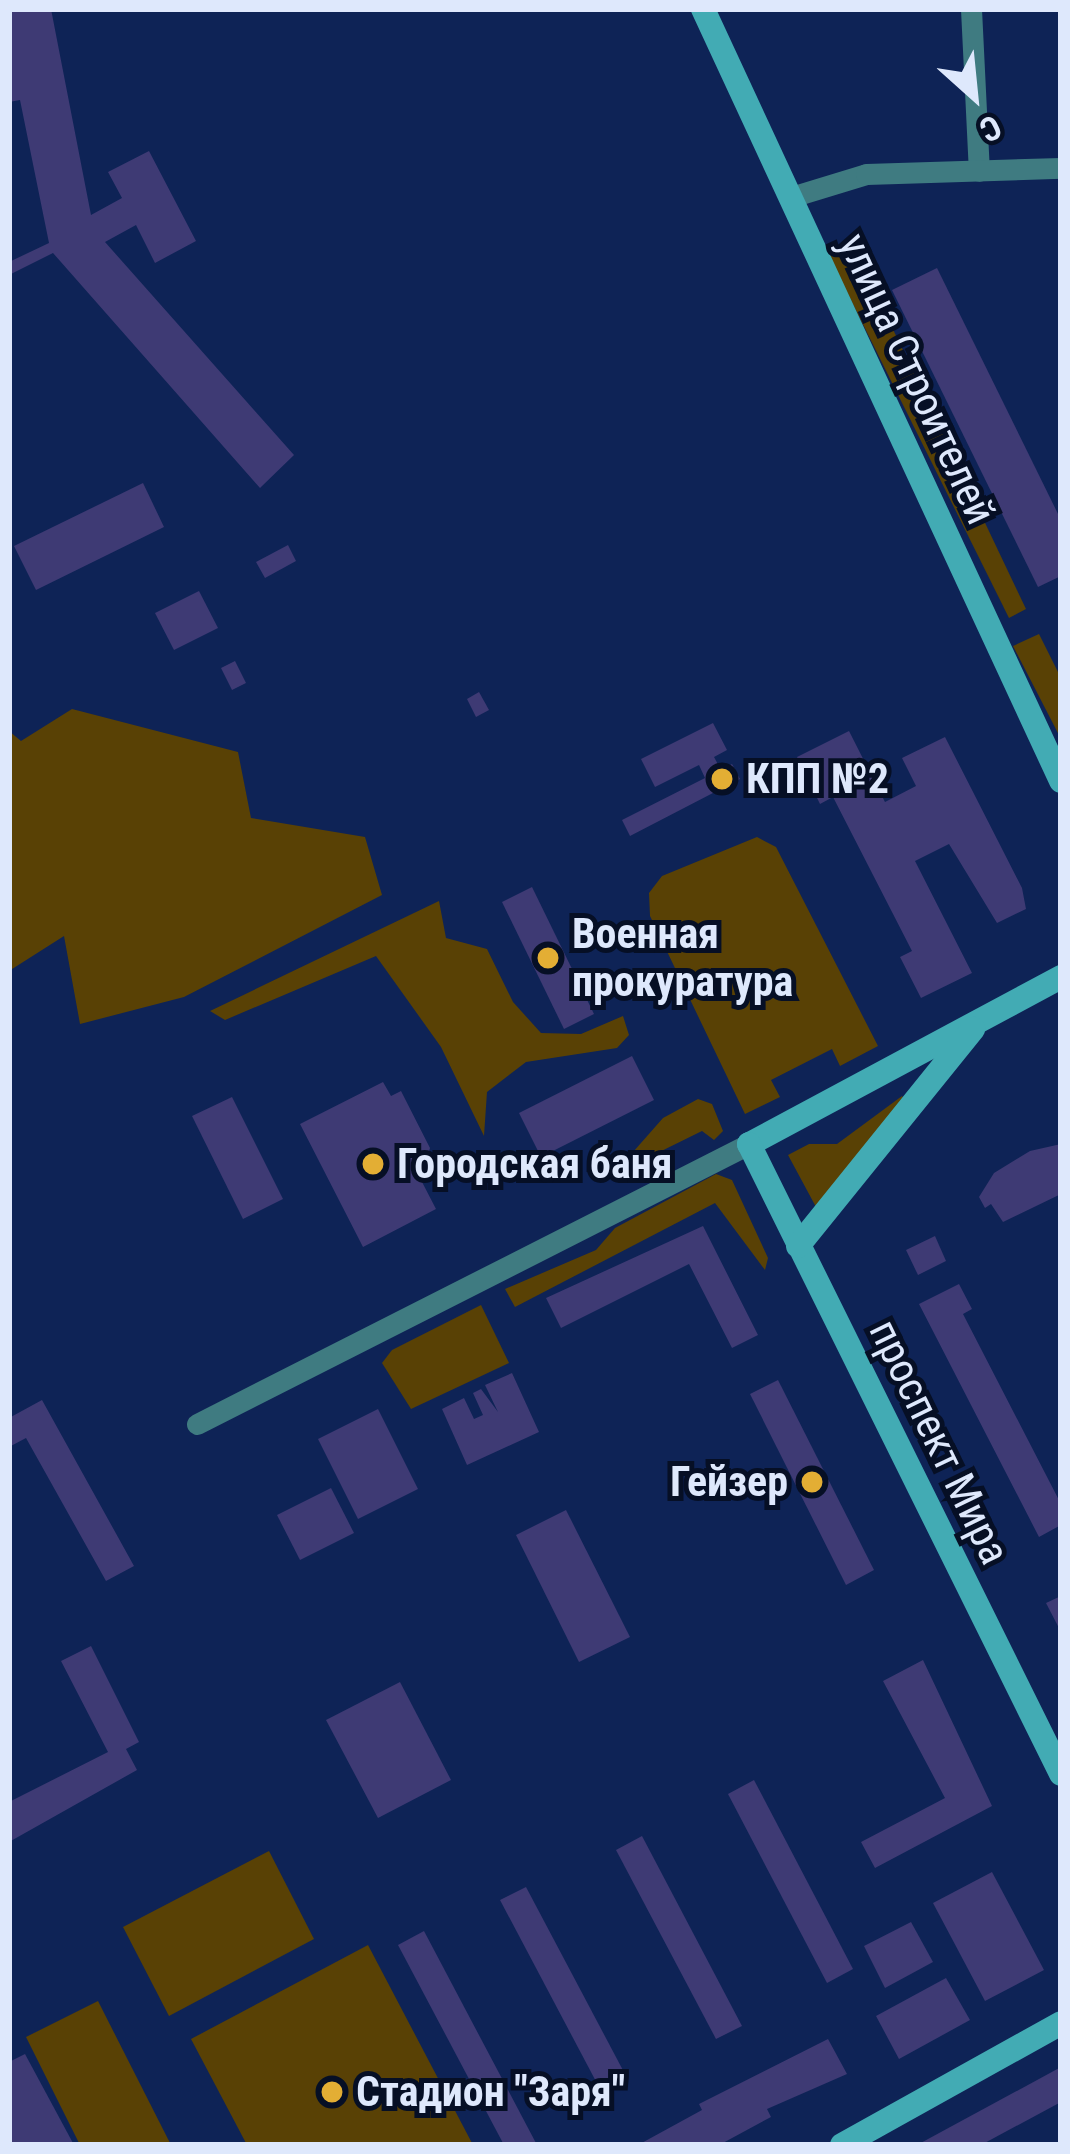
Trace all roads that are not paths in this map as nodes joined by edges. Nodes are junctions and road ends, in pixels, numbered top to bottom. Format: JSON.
{"nodes":[{"id":1,"x":703,"y":9,"type":"edge"},
{"id":2,"x":971,"y":9,"type":"edge"},
{"id":3,"x":1061,"y":168,"type":"edge"},
{"id":4,"x":979,"y":171,"type":"junction"},
{"id":5,"x":791,"y":197,"type":"junction"},
{"id":6,"x":1061,"y":781,"type":"edge"},
{"id":7,"x":1061,"y":977,"type":"edge"},
{"id":8,"x":978,"y":1023,"type":"junction"},
{"id":9,"x":902,"y":1066,"type":"junction"},
{"id":10,"x":921,"y":1099,"type":"junction"},
{"id":11,"x":749,"y":1144,"type":"junction"},
{"id":12,"x":798,"y":1246,"type":"junction"},
{"id":13,"x":197,"y":1424,"type":"dead end"},
{"id":14,"x":1061,"y":1774,"type":"edge"},
{"id":15,"x":1061,"y":2024,"type":"edge"},
{"id":16,"x":842,"y":2145,"type":"edge"}],
"edges":[{"from":1,"to":5,"type":"street","name":"улица Строителей"},
{"from":2,"to":4,"type":"street"},
{"from":3,"to":4,"type":"street"},
{"from":4,"to":5,"type":"street"},
{"from":5,"to":6,"type":"street","name":"улица Строителей"},
{"from":7,"to":8,"type":"street"},
{"from":8,"to":9,"type":"street"},
{"from":8,"to":10,"type":"street"},
{"from":9,"to":10,"type":"street"},
{"from":9,"to":11,"type":"street"},
{"from":10,"to":12,"type":"street"},
{"from":11,"to":12,"type":"street","name":"проспект Мира"},
{"from":11,"to":13,"type":"street"},
{"from":12,"to":14,"type":"street","name":"проспект Мира"},
{"from":15,"to":16,"type":"street"}]}
